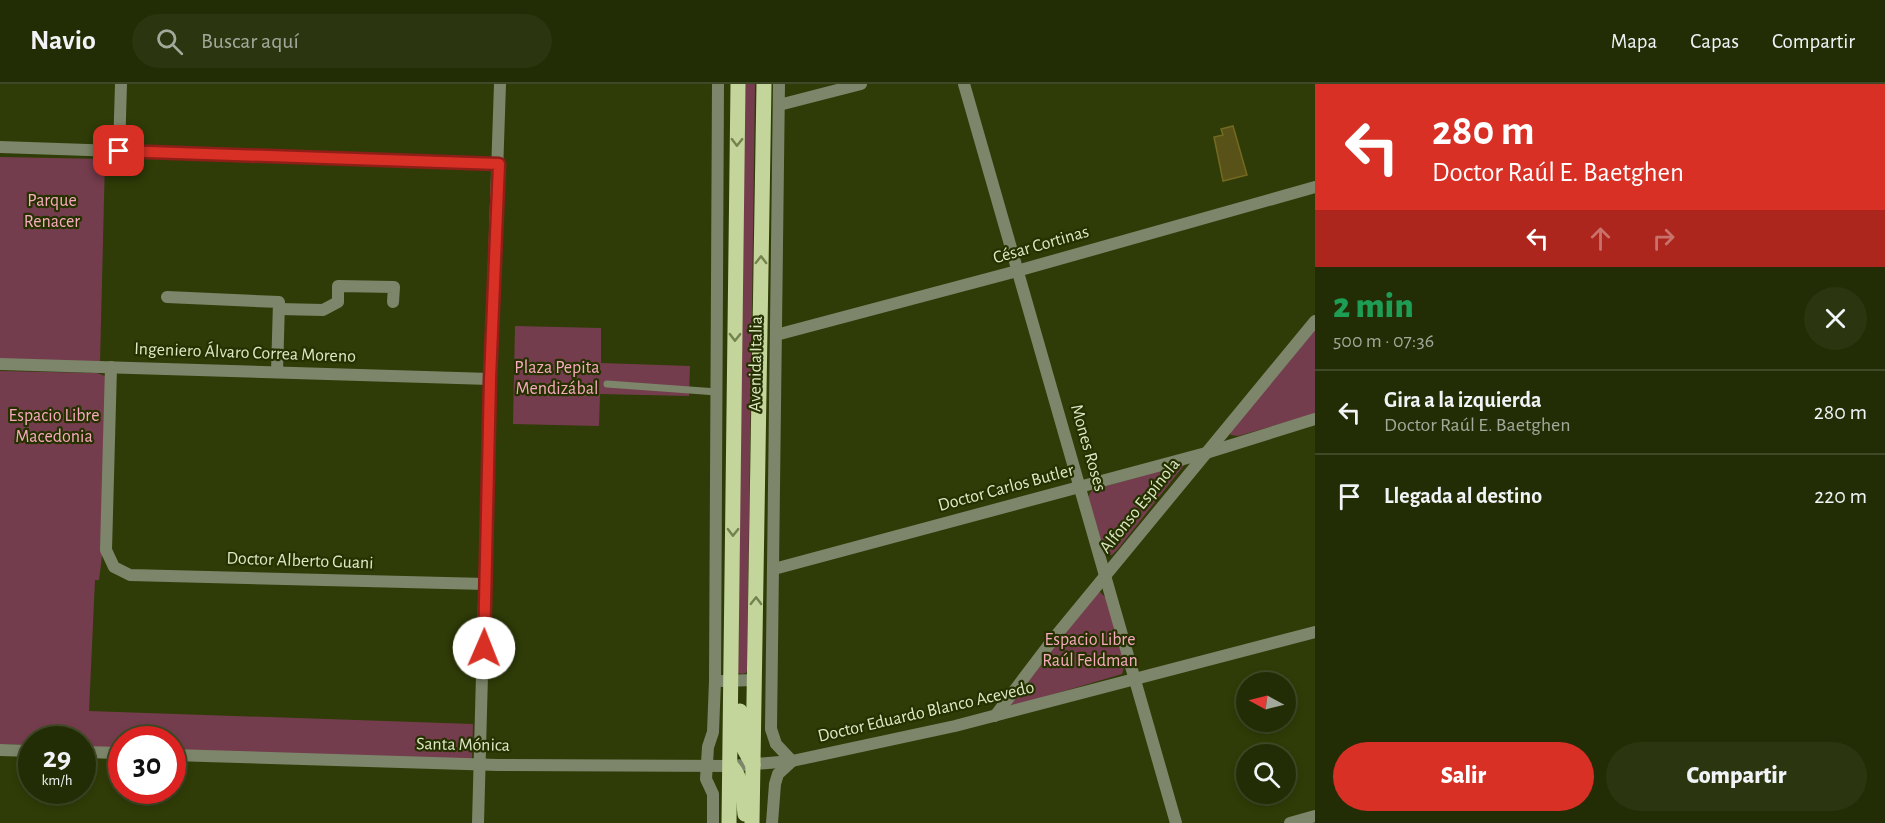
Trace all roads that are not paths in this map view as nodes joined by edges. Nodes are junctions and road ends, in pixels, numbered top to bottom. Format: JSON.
{"nodes":[{"id":1,"x":121,"y":84,"type":"edge"},
{"id":2,"x":500,"y":84,"type":"edge"},
{"id":3,"x":718,"y":84,"type":"edge"},
{"id":4,"x":738,"y":84,"type":"edge"},
{"id":5,"x":764,"y":84,"type":"edge"},
{"id":6,"x":779,"y":84,"type":"edge"},
{"id":7,"x":861,"y":84,"type":"edge"},
{"id":8,"x":964,"y":84,"type":"edge"},
{"id":9,"x":779,"y":105,"type":"junction"},
{"id":10,"x":0,"y":147,"type":"edge"},
{"id":11,"x":119,"y":151,"type":"junction"},
{"id":12,"x":499,"y":164,"type":"junction"},
{"id":13,"x":1315,"y":187,"type":"edge"},
{"id":14,"x":1017,"y":271,"type":"junction"},
{"id":15,"x":167,"y":297,"type":"dead end"},
{"id":16,"x":393,"y":302,"type":"dead end"},
{"id":17,"x":279,"y":309,"type":"junction"},
{"id":18,"x":1315,"y":321,"type":"edge"},
{"id":19,"x":776,"y":335,"type":"junction"},
{"id":20,"x":0,"y":363,"type":"edge"},
{"id":21,"x":111,"y":367,"type":"junction"},
{"id":22,"x":276,"y":372,"type":"junction"},
{"id":23,"x":490,"y":379,"type":"junction"},
{"id":24,"x":607,"y":384,"type":"dead end"},
{"id":25,"x":717,"y":393,"type":"junction"},
{"id":26,"x":735,"y":394,"type":"junction"},
{"id":27,"x":1315,"y":419,"type":"edge"},
{"id":28,"x":1206,"y":453,"type":"junction"},
{"id":29,"x":1081,"y":487,"type":"junction"},
{"id":30,"x":774,"y":569,"type":"junction"},
{"id":31,"x":1106,"y":575,"type":"junction"},
{"id":32,"x":486,"y":584,"type":"junction"},
{"id":33,"x":732,"y":616,"type":"junction"},
{"id":34,"x":715,"y":617,"type":"junction"},
{"id":35,"x":1315,"y":632,"type":"edge"},
{"id":36,"x":755,"y":644,"type":"junction"},
{"id":37,"x":773,"y":644,"type":"junction"},
{"id":38,"x":773,"y":678,"type":"junction"},
{"id":39,"x":732,"y":680,"type":"junction"},
{"id":40,"x":755,"y":680,"type":"junction"},
{"id":41,"x":1136,"y":680,"type":"junction"},
{"id":42,"x":715,"y":681,"type":"junction"},
{"id":43,"x":995,"y":716,"type":"junction"},
{"id":44,"x":754,"y":744,"type":"junction"},
{"id":45,"x":0,"y":750,"type":"edge"},
{"id":46,"x":18,"y":751,"type":"edge"},
{"id":47,"x":186,"y":755,"type":"edge"},
{"id":48,"x":792,"y":761,"type":"junction"},
{"id":49,"x":481,"y":764,"type":"junction"},
{"id":50,"x":731,"y":765,"type":"junction"},
{"id":51,"x":753,"y":765,"type":"junction"},
{"id":52,"x":707,"y":766,"type":"junction"},
{"id":53,"x":1315,"y":816,"type":"edge"},
{"id":54,"x":478,"y":823,"type":"edge"},
{"id":55,"x":713,"y":823,"type":"edge"},
{"id":56,"x":729,"y":823,"type":"edge"},
{"id":57,"x":747,"y":823,"type":"edge"},
{"id":58,"x":752,"y":823,"type":"edge"},
{"id":59,"x":772,"y":823,"type":"edge"},
{"id":60,"x":1176,"y":823,"type":"edge"},
{"id":61,"x":1290,"y":823,"type":"edge"}],
"edges":[{"from":1,"to":11,"type":"street"},
{"from":2,"to":12,"type":"street"},
{"from":3,"to":25,"type":"street"},
{"from":4,"to":26,"type":"main road","name":"Avenida Italia","one_way":true},
{"from":36,"to":5,"type":"main road","name":"Avenida Italia","one_way":true},
{"from":6,"to":9,"type":"street","name":"Avenida Italia"},
{"from":7,"to":9,"type":"street"},
{"from":8,"to":14,"type":"street","name":"Mones Roses"},
{"from":9,"to":19,"type":"street","name":"Avenida Italia"},
{"from":10,"to":11,"type":"street"},
{"from":11,"to":12,"type":"street"},
{"from":12,"to":23,"type":"street"},
{"from":13,"to":14,"type":"street","name":"César Cortinas"},
{"from":14,"to":19,"type":"street","name":"César Cortinas"},
{"from":14,"to":29,"type":"street","name":"Mones Roses"},
{"from":15,"to":17,"type":"street"},
{"from":16,"to":17,"type":"street"},
{"from":17,"to":22,"type":"street"},
{"from":18,"to":28,"type":"street","name":"Alfonso Espínola"},
{"from":19,"to":30,"type":"street","name":"Avenida Italia"},
{"from":20,"to":21,"type":"street","name":"Ingeniero Álvaro Correa Moreno"},
{"from":21,"to":22,"type":"street","name":"Ingeniero Álvaro Correa Moreno"},
{"from":21,"to":32,"type":"street","name":"Doctor Alberto Guani"},
{"from":22,"to":23,"type":"street","name":"Ingeniero Álvaro Correa Moreno"},
{"from":23,"to":32,"type":"street"},
{"from":24,"to":25,"type":"lane"},
{"from":25,"to":26,"type":"street"},
{"from":25,"to":34,"type":"street"},
{"from":26,"to":33,"type":"main road","name":"Avenida Italia","one_way":true},
{"from":27,"to":28,"type":"street","name":"Doctor Carlos Butler"},
{"from":28,"to":29,"type":"street","name":"Doctor Carlos Butler"},
{"from":28,"to":31,"type":"street","name":"Alfonso Espínola"},
{"from":29,"to":30,"type":"street","name":"Doctor Carlos Butler"},
{"from":29,"to":31,"type":"street","name":"Mones Roses"},
{"from":30,"to":37,"type":"street","name":"Avenida Italia"},
{"from":31,"to":41,"type":"street","name":"Mones Roses"},
{"from":31,"to":43,"type":"street","name":"Alfonso Espínola"},
{"from":32,"to":49,"type":"street"},
{"from":33,"to":34,"type":"street"},
{"from":33,"to":39,"type":"main road","name":"Avenida Italia"},
{"from":34,"to":42,"type":"street"},
{"from":35,"to":41,"type":"street","name":"Doctor Eduardo Blanco Acevedo"},
{"from":36,"to":37,"type":"street"},
{"from":36,"to":40,"type":"main road","name":"Avenida Italia"},
{"from":37,"to":38,"type":"street","name":"Avenida Italia"},
{"from":38,"to":44,"type":"street","name":"Avenida Italia"},
{"from":38,"to":48,"type":"street","name":"Avenida Italia"},
{"from":39,"to":40,"type":"street"},
{"from":39,"to":42,"type":"street"},
{"from":39,"to":50,"type":"main road","name":"Avenida Italia"},
{"from":39,"to":51,"type":"main road"},
{"from":40,"to":44,"type":"main road","name":"Avenida Italia"},
{"from":41,"to":43,"type":"street","name":"Doctor Eduardo Blanco Acevedo"},
{"from":41,"to":60,"type":"street","name":"Mones Roses"},
{"from":42,"to":52,"type":"street"},
{"from":43,"to":48,"type":"street","name":"Doctor Eduardo Blanco Acevedo"},
{"from":44,"to":51,"type":"main road","name":"Avenida Italia"},
{"from":45,"to":46,"type":"street"},
{"from":47,"to":49,"type":"street","name":"Santa Mónica"},
{"from":48,"to":51,"type":"street","name":"Doctor Eduardo Blanco Acevedo"},
{"from":48,"to":59,"type":"street"},
{"from":49,"to":52,"type":"street","name":"Santa Mónica"},
{"from":49,"to":54,"type":"street"},
{"from":50,"to":51,"type":"street","name":"Santa Mónica"},
{"from":50,"to":52,"type":"street","name":"Santa Mónica"},
{"from":50,"to":56,"type":"main road","name":"Avenida Italia"},
{"from":50,"to":57,"type":"main road"},
{"from":51,"to":58,"type":"main road","name":"Avenida Italia"},
{"from":52,"to":55,"type":"street"},
{"from":53,"to":61,"type":"street"}]}
